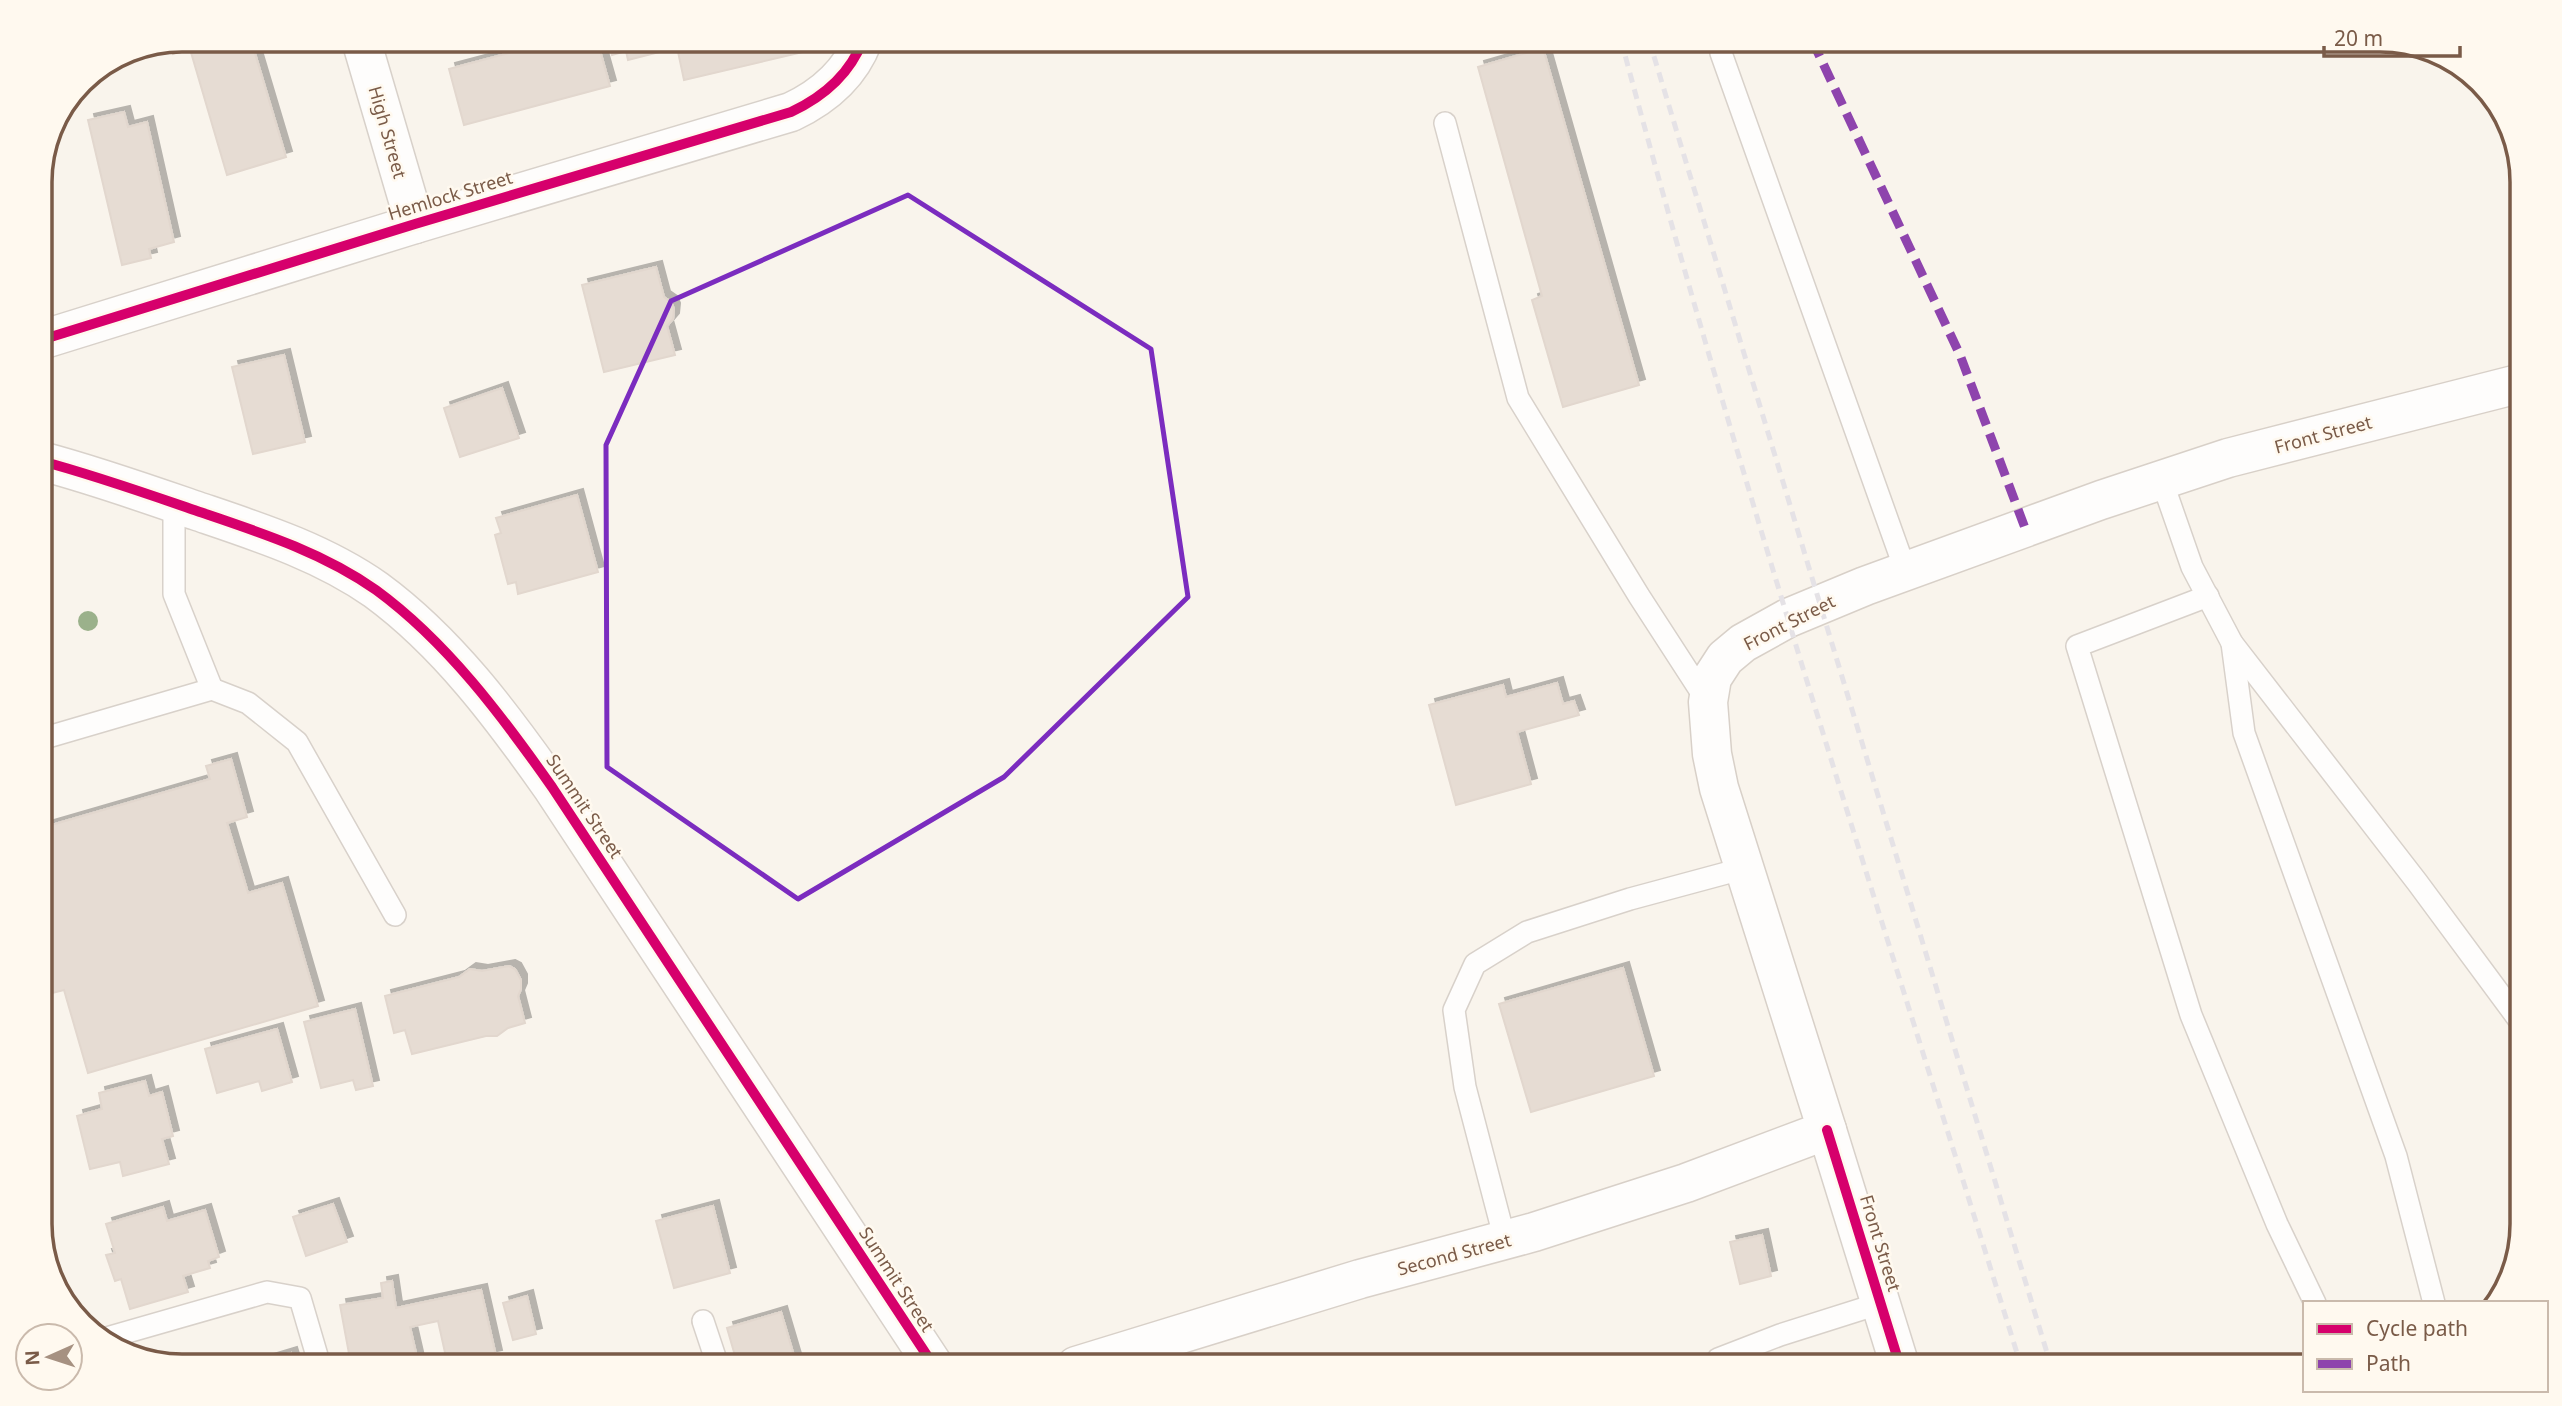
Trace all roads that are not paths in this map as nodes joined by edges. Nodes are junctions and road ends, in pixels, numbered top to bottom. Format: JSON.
{"nodes":[{"id":1,"x":1721,"y":52,"type":"edge"},
{"id":2,"x":365,"y":53,"type":"edge"},
{"id":3,"x":856,"y":53,"type":"edge"},
{"id":4,"x":1445,"y":123,"type":"dead end"},
{"id":5,"x":415,"y":223,"type":"junction"},
{"id":6,"x":53,"y":336,"type":"edge"},
{"id":7,"x":2509,"y":386,"type":"edge"},
{"id":8,"x":53,"y":464,"type":"edge"},
{"id":9,"x":2162,"y":481,"type":"junction"},
{"id":10,"x":173,"y":503,"type":"junction"},
{"id":11,"x":1906,"y":572,"type":"junction"},
{"id":12,"x":2208,"y":596,"type":"junction"},
{"id":13,"x":2232,"y":643,"type":"junction"},
{"id":14,"x":212,"y":689,"type":"junction"},
{"id":15,"x":1708,"y":702,"type":"junction"},
{"id":16,"x":53,"y":735,"type":"edge"},
{"id":17,"x":1745,"y":868,"type":"junction"},
{"id":18,"x":395,"y":915,"type":"dead end"},
{"id":19,"x":2510,"y":1007,"type":"edge"},
{"id":20,"x":1827,"y":1130,"type":"junction"},
{"id":21,"x":1505,"y":1240,"type":"junction"},
{"id":22,"x":2314,"y":1301,"type":"edge"},
{"id":23,"x":2433,"y":1301,"type":"edge"},
{"id":24,"x":1881,"y":1303,"type":"junction"},
{"id":25,"x":703,"y":1321,"type":"dead end"},
{"id":26,"x":116,"y":1335,"type":"edge"},
{"id":27,"x":316,"y":1354,"type":"edge"},
{"id":28,"x":714,"y":1354,"type":"edge"},
{"id":29,"x":926,"y":1354,"type":"edge"},
{"id":30,"x":1115,"y":1354,"type":"edge"},
{"id":31,"x":1731,"y":1354,"type":"edge"},
{"id":32,"x":1896,"y":1354,"type":"edge"}],
"edges":[{"from":1,"to":11,"type":"lane"},
{"from":2,"to":5,"type":"street","name":"High Street"},
{"from":3,"to":5,"type":"street","name":"Hemlock Street"},
{"from":4,"to":15,"type":"lane"},
{"from":5,"to":6,"type":"street","name":"Hemlock Street"},
{"from":7,"to":9,"type":"street","name":"Front Street"},
{"from":8,"to":10,"type":"street","name":"Summit Street"},
{"from":9,"to":11,"type":"street","name":"Front Street"},
{"from":9,"to":12,"type":"lane"},
{"from":10,"to":14,"type":"lane"},
{"from":10,"to":29,"type":"street","name":"Summit Street"},
{"from":11,"to":15,"type":"street","name":"Front Street"},
{"from":12,"to":13,"type":"lane"},
{"from":12,"to":22,"type":"lane"},
{"from":13,"to":19,"type":"lane"},
{"from":13,"to":23,"type":"lane"},
{"from":14,"to":16,"type":"lane"},
{"from":14,"to":18,"type":"lane"},
{"from":15,"to":17,"type":"street","name":"Front Street"},
{"from":17,"to":20,"type":"street","name":"Front Street"},
{"from":17,"to":21,"type":"lane"},
{"from":20,"to":21,"type":"street","name":"Second Street"},
{"from":20,"to":24,"type":"street","name":"Front Street"},
{"from":21,"to":30,"type":"street","name":"Second Street"},
{"from":24,"to":31,"type":"lane"},
{"from":24,"to":32,"type":"street","name":"Front Street"},
{"from":25,"to":28,"type":"lane"},
{"from":26,"to":27,"type":"lane"}]}
